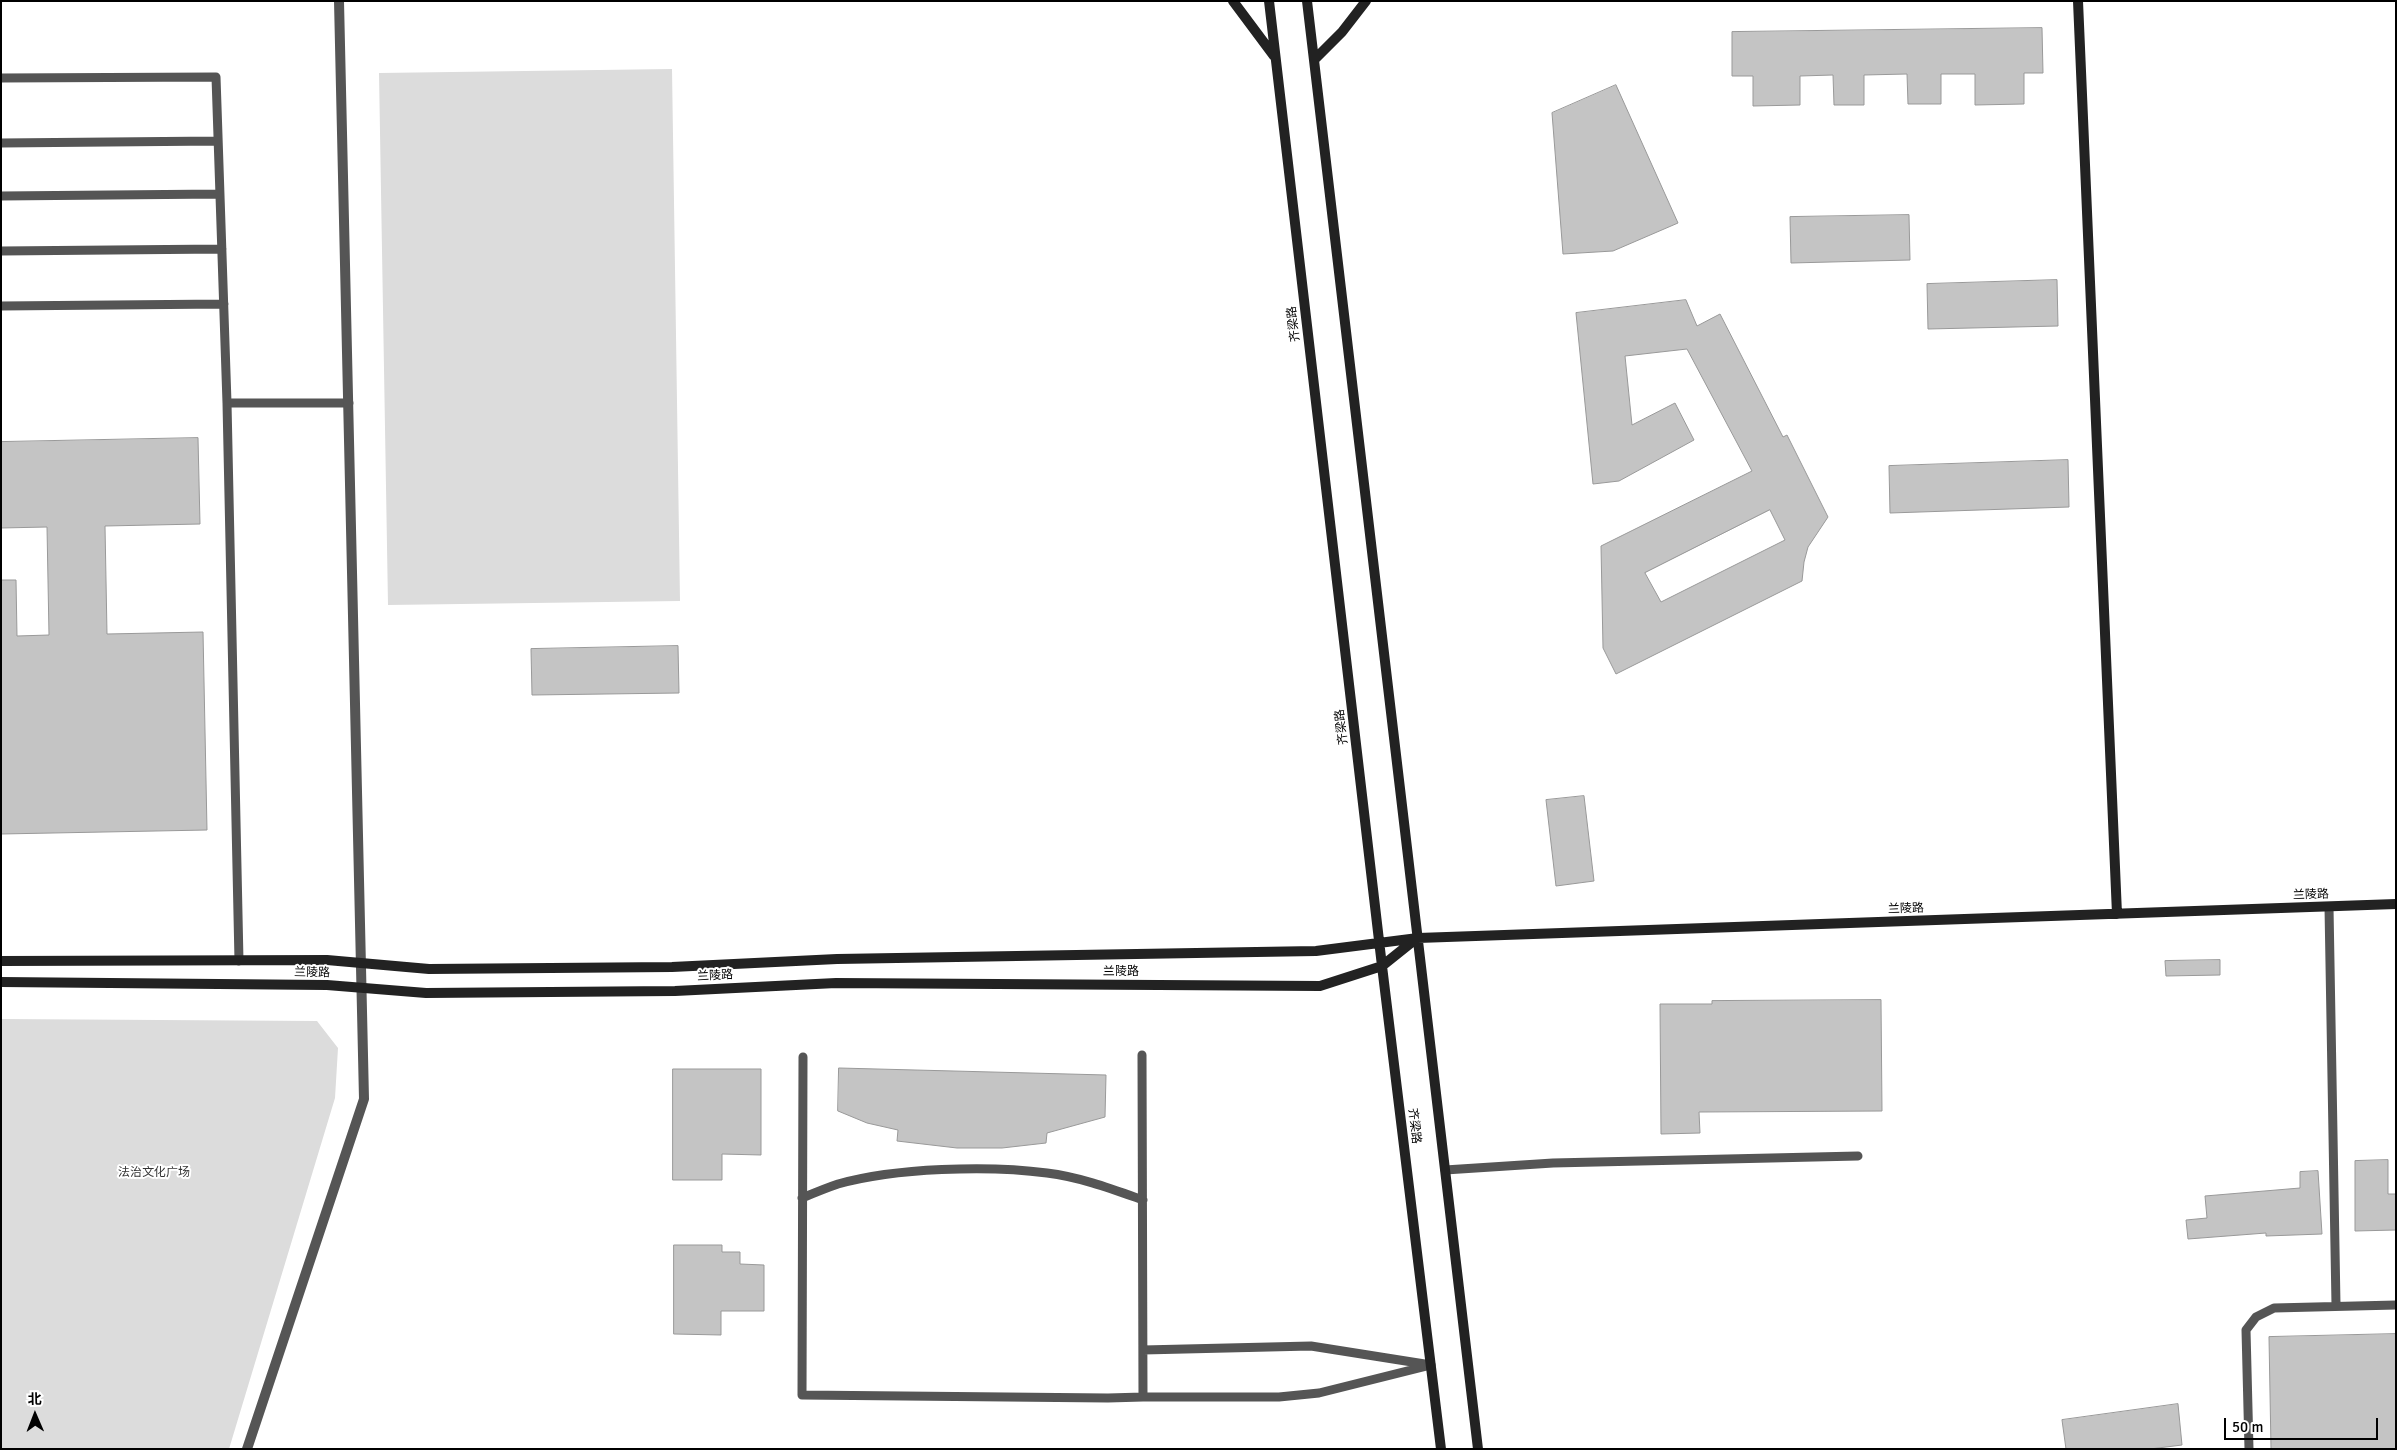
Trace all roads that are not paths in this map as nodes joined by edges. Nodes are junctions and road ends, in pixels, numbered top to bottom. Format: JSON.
{"nodes":[{"id":1,"x":340,"y":1,"type":"edge"},
{"id":2,"x":1233,"y":1,"type":"edge"},
{"id":3,"x":1269,"y":1,"type":"edge"},
{"id":4,"x":1307,"y":1,"type":"edge"},
{"id":5,"x":1366,"y":1,"type":"edge"},
{"id":6,"x":2078,"y":1,"type":"edge"},
{"id":7,"x":1276,"y":59,"type":"junction"},
{"id":8,"x":1314,"y":60,"type":"junction"},
{"id":9,"x":1,"y":78,"type":"edge"},
{"id":10,"x":218,"y":141,"type":"junction"},
{"id":11,"x":1,"y":143,"type":"edge"},
{"id":12,"x":220,"y":194,"type":"junction"},
{"id":13,"x":1,"y":196,"type":"edge"},
{"id":14,"x":222,"y":249,"type":"junction"},
{"id":15,"x":1,"y":252,"type":"edge"},
{"id":16,"x":224,"y":304,"type":"junction"},
{"id":17,"x":1,"y":306,"type":"edge"},
{"id":18,"x":348,"y":403,"type":"junction"},
{"id":19,"x":227,"y":404,"type":"junction"},
{"id":20,"x":2396,"y":904,"type":"edge"},
{"id":21,"x":2329,"y":907,"type":"junction"},
{"id":22,"x":2117,"y":914,"type":"junction"},
{"id":23,"x":1418,"y":938,"type":"junction"},
{"id":24,"x":1380,"y":942,"type":"junction"},
{"id":25,"x":1,"y":961,"type":"edge"},
{"id":26,"x":239,"y":961,"type":"junction"},
{"id":27,"x":361,"y":963,"type":"junction"},
{"id":28,"x":1382,"y":966,"type":"junction"},
{"id":29,"x":1,"y":982,"type":"edge"},
{"id":30,"x":362,"y":988,"type":"junction"},
{"id":31,"x":1142,"y":1055,"type":"dead end"},
{"id":32,"x":803,"y":1057,"type":"dead end"},
{"id":33,"x":1858,"y":1156,"type":"dead end"},
{"id":34,"x":1445,"y":1170,"type":"junction"},
{"id":35,"x":802,"y":1198,"type":"junction"},
{"id":36,"x":1143,"y":1200,"type":"junction"},
{"id":37,"x":2336,"y":1305,"type":"junction"},
{"id":38,"x":2396,"y":1305,"type":"edge"},
{"id":39,"x":1143,"y":1350,"type":"junction"},
{"id":40,"x":1431,"y":1365,"type":"junction"},
{"id":41,"x":1144,"y":1397,"type":"junction"},
{"id":42,"x":247,"y":1449,"type":"edge"},
{"id":43,"x":1441,"y":1449,"type":"edge"},
{"id":44,"x":1478,"y":1449,"type":"edge"},
{"id":45,"x":2248,"y":1449,"type":"edge"}],
"edges":[{"from":1,"to":18,"type":"street"},
{"from":2,"to":7,"type":"street"},
{"from":3,"to":7,"type":"street","name":"齐梁路"},
{"from":4,"to":8,"type":"street","name":"齐梁路"},
{"from":5,"to":8,"type":"street"},
{"from":6,"to":22,"type":"street"},
{"from":7,"to":24,"type":"street","name":"齐梁路"},
{"from":8,"to":23,"type":"street","name":"齐梁路"},
{"from":9,"to":10,"type":"lane"},
{"from":10,"to":11,"type":"lane"},
{"from":10,"to":12,"type":"lane"},
{"from":12,"to":13,"type":"lane"},
{"from":12,"to":14,"type":"lane"},
{"from":14,"to":15,"type":"lane"},
{"from":14,"to":16,"type":"lane"},
{"from":16,"to":17,"type":"lane"},
{"from":16,"to":19,"type":"lane"},
{"from":18,"to":19,"type":"lane"},
{"from":18,"to":27,"type":"street"},
{"from":19,"to":26,"type":"lane"},
{"from":20,"to":21,"type":"street","name":"兰陵路"},
{"from":21,"to":22,"type":"street","name":"兰陵路"},
{"from":21,"to":37,"type":"lane"},
{"from":22,"to":23,"type":"street","name":"兰陵路"},
{"from":23,"to":24,"type":"street","name":"兰陵路"},
{"from":23,"to":28,"type":"street","name":"兰陵路"},
{"from":23,"to":34,"type":"street","name":"齐梁路"},
{"from":24,"to":27,"type":"street","name":"兰陵路"},
{"from":24,"to":28,"type":"street","name":"齐梁路"},
{"from":25,"to":26,"type":"street","name":"兰陵路"},
{"from":26,"to":27,"type":"street","name":"兰陵路"},
{"from":27,"to":30,"type":"street"},
{"from":28,"to":30,"type":"street","name":"兰陵路"},
{"from":28,"to":40,"type":"street","name":"齐梁路"},
{"from":29,"to":30,"type":"street","name":"兰陵路"},
{"from":30,"to":42,"type":"street"},
{"from":31,"to":36,"type":"lane"},
{"from":32,"to":35,"type":"lane"},
{"from":33,"to":34,"type":"lane"},
{"from":34,"to":44,"type":"street","name":"齐梁路"},
{"from":35,"to":36,"type":"lane"},
{"from":35,"to":41,"type":"lane"},
{"from":36,"to":39,"type":"lane"},
{"from":37,"to":38,"type":"lane"},
{"from":37,"to":45,"type":"lane"},
{"from":39,"to":40,"type":"lane"},
{"from":39,"to":41,"type":"lane"},
{"from":40,"to":41,"type":"lane"},
{"from":40,"to":43,"type":"street","name":"齐梁路"}]}
